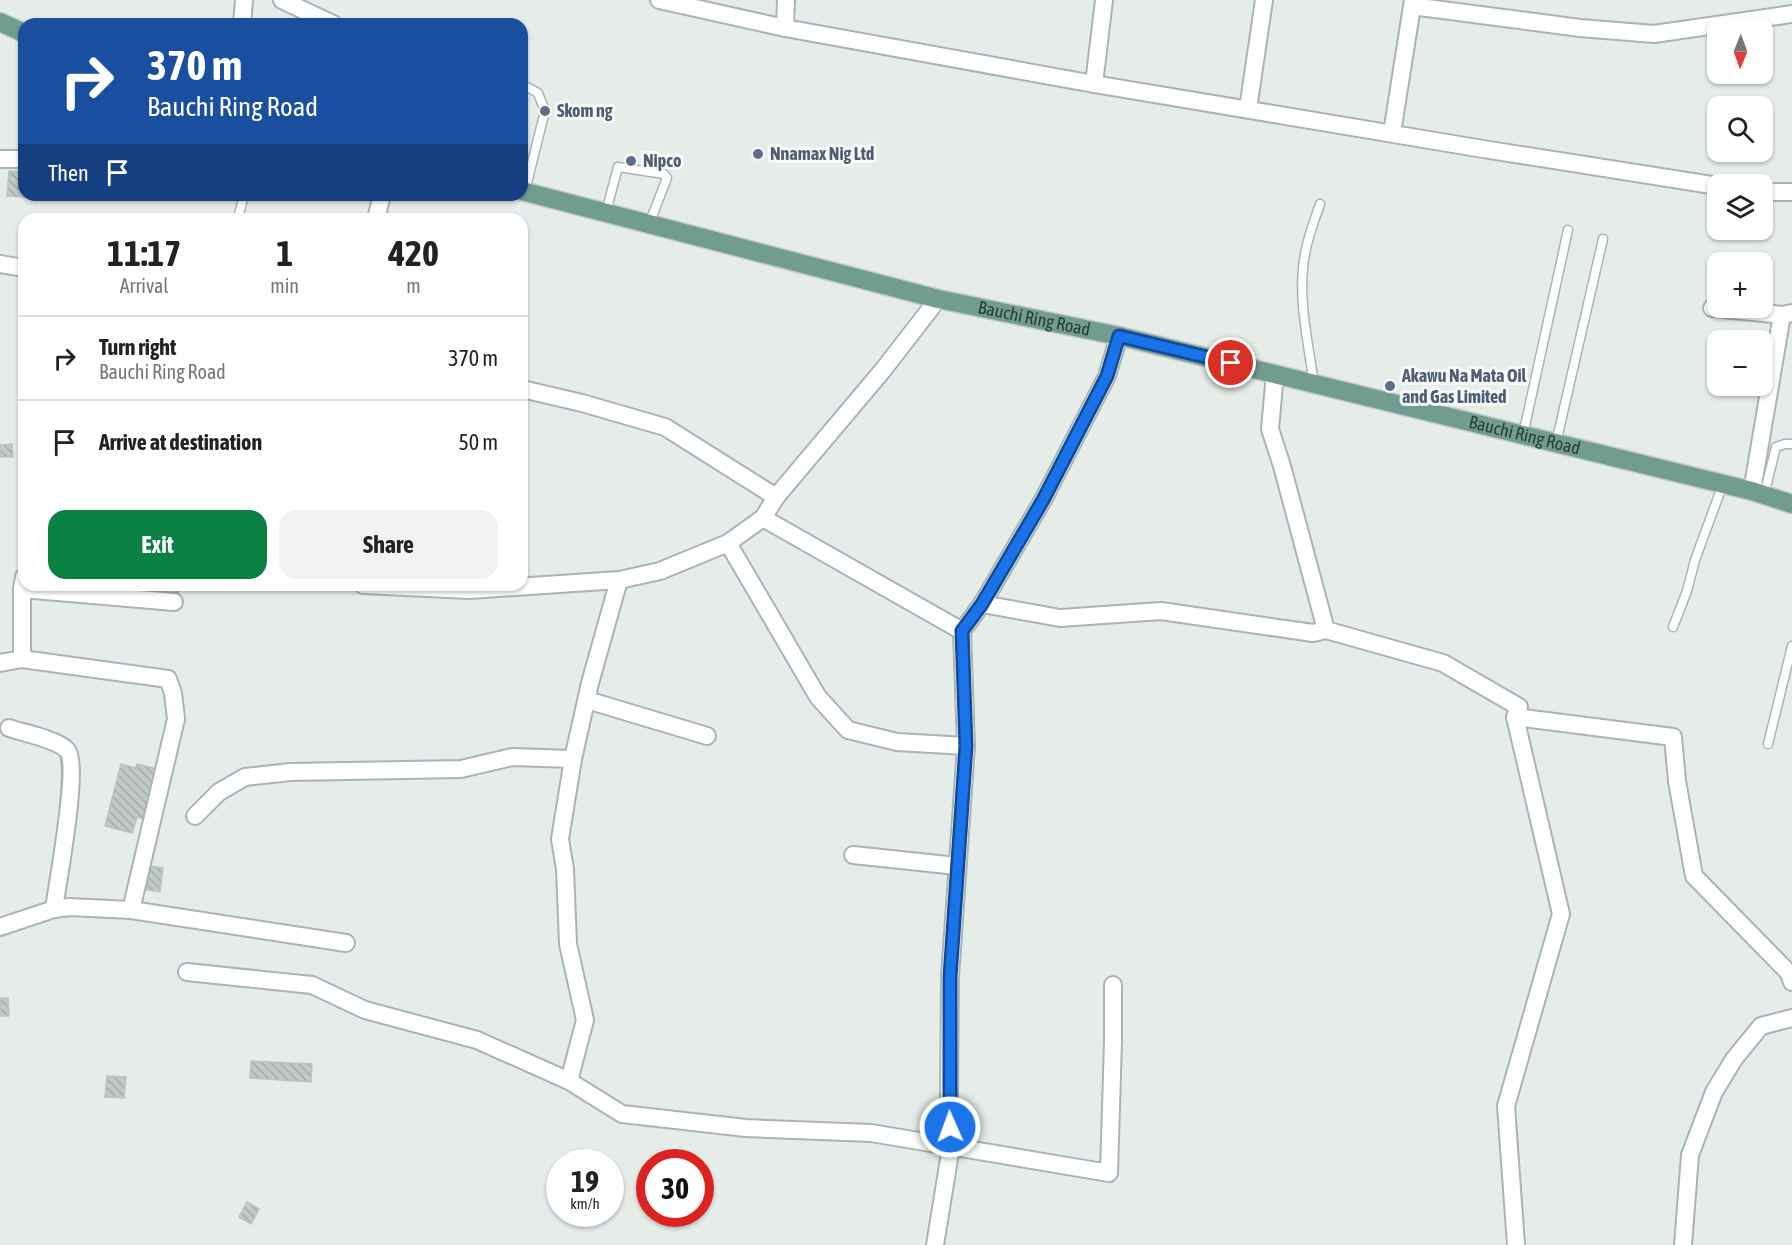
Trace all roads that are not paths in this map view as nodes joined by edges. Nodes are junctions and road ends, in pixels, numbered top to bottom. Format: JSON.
{"nodes":[{"id":1,"x":244,"y":0,"type":"edge"},
{"id":2,"x":282,"y":0,"type":"edge"},
{"id":3,"x":659,"y":0,"type":"edge"},
{"id":4,"x":786,"y":0,"type":"edge"},
{"id":5,"x":1104,"y":0,"type":"edge"},
{"id":6,"x":1264,"y":0,"type":"edge"},
{"id":7,"x":1412,"y":3,"type":"edge"},
{"id":8,"x":1792,"y":14,"type":"edge"},
{"id":9,"x":242,"y":18,"type":"edge"},
{"id":10,"x":320,"y":18,"type":"edge"},
{"id":11,"x":0,"y":22,"type":"edge"},
{"id":12,"x":785,"y":28,"type":"junction"},
{"id":13,"x":18,"y":30,"type":"edge"},
{"id":14,"x":1094,"y":84,"type":"junction"},
{"id":15,"x":528,"y":88,"type":"edge"},
{"id":16,"x":1248,"y":109,"type":"junction"},
{"id":17,"x":1392,"y":133,"type":"junction"},
{"id":18,"x":0,"y":159,"type":"edge"},
{"id":19,"x":18,"y":159,"type":"edge"},
{"id":20,"x":528,"y":173,"type":"edge"},
{"id":21,"x":1707,"y":184,"type":"edge"},
{"id":22,"x":528,"y":192,"type":"edge"},
{"id":23,"x":1773,"y":192,"type":"edge"},
{"id":24,"x":1792,"y":192,"type":"edge"},
{"id":25,"x":1320,"y":204,"type":"dead end"},
{"id":26,"x":606,"y":212,"type":"junction"},
{"id":27,"x":649,"y":224,"type":"junction"},
{"id":28,"x":1568,"y":230,"type":"dead end"},
{"id":29,"x":1603,"y":239,"type":"dead end"},
{"id":30,"x":0,"y":264,"type":"edge"},
{"id":31,"x":18,"y":267,"type":"edge"},
{"id":32,"x":939,"y":298,"type":"junction"},
{"id":33,"x":1787,"y":314,"type":"edge"},
{"id":34,"x":1119,"y":336,"type":"junction"},
{"id":35,"x":1275,"y":374,"type":"junction"},
{"id":36,"x":1314,"y":385,"type":"junction"},
{"id":37,"x":528,"y":390,"type":"edge"},
{"id":38,"x":1523,"y":435,"type":"junction"},
{"id":39,"x":1556,"y":443,"type":"junction"},
{"id":40,"x":1792,"y":444,"type":"edge"},
{"id":41,"x":1723,"y":484,"type":"junction"},
{"id":42,"x":1758,"y":493,"type":"junction"},
{"id":43,"x":776,"y":497,"type":"junction"},
{"id":44,"x":1792,"y":504,"type":"edge"},
{"id":45,"x":763,"y":518,"type":"junction"},
{"id":46,"x":728,"y":543,"type":"junction"},
{"id":47,"x":619,"y":580,"type":"junction"},
{"id":48,"x":528,"y":586,"type":"edge"},
{"id":49,"x":23,"y":591,"type":"edge"},
{"id":50,"x":87,"y":591,"type":"edge"},
{"id":51,"x":174,"y":602,"type":"dead end"},
{"id":52,"x":982,"y":604,"type":"junction"},
{"id":53,"x":1673,"y":627,"type":"dead end"},
{"id":54,"x":1326,"y":630,"type":"junction"},
{"id":55,"x":962,"y":631,"type":"junction"},
{"id":56,"x":1792,"y":646,"type":"edge"},
{"id":57,"x":22,"y":659,"type":"junction"},
{"id":58,"x":0,"y":663,"type":"edge"},
{"id":59,"x":587,"y":700,"type":"junction"},
{"id":60,"x":1515,"y":717,"type":"junction"},
{"id":61,"x":9,"y":728,"type":"dead end"},
{"id":62,"x":707,"y":736,"type":"dead end"},
{"id":63,"x":1768,"y":744,"type":"dead end"},
{"id":64,"x":966,"y":746,"type":"junction"},
{"id":65,"x":573,"y":759,"type":"junction"},
{"id":66,"x":195,"y":816,"type":"dead end"},
{"id":67,"x":853,"y":855,"type":"dead end"},
{"id":68,"x":957,"y":866,"type":"junction"},
{"id":69,"x":54,"y":909,"type":"junction"},
{"id":70,"x":131,"y":910,"type":"junction"},
{"id":71,"x":0,"y":927,"type":"edge"},
{"id":72,"x":346,"y":943,"type":"dead end"},
{"id":73,"x":187,"y":972,"type":"dead end"},
{"id":74,"x":1792,"y":982,"type":"edge"},
{"id":75,"x":1113,"y":985,"type":"dead end"},
{"id":76,"x":1792,"y":1018,"type":"edge"},
{"id":77,"x":569,"y":1081,"type":"junction"},
{"id":78,"x":951,"y":1147,"type":"junction"},
{"id":79,"x":935,"y":1245,"type":"edge"},
{"id":80,"x":1516,"y":1245,"type":"edge"},
{"id":81,"x":1683,"y":1245,"type":"edge"}],
"edges":[{"from":1,"to":9,"type":"street"},
{"from":2,"to":10,"type":"street"},
{"from":3,"to":12,"type":"street"},
{"from":4,"to":12,"type":"street"},
{"from":5,"to":14,"type":"street"},
{"from":6,"to":16,"type":"street"},
{"from":7,"to":8,"type":"street"},
{"from":7,"to":17,"type":"street"},
{"from":11,"to":13,"type":"main road"},
{"from":12,"to":14,"type":"street"},
{"from":14,"to":16,"type":"street"},
{"from":15,"to":20,"type":"lane"},
{"from":16,"to":17,"type":"street"},
{"from":17,"to":21,"type":"street"},
{"from":18,"to":19,"type":"street"},
{"from":22,"to":26,"type":"main road","name":"Bauchi Ring Road"},
{"from":23,"to":24,"type":"street"},
{"from":25,"to":36,"type":"lane"},
{"from":26,"to":27,"type":"main road","name":"Bauchi Ring Road"},
{"from":26,"to":27,"type":"lane"},
{"from":27,"to":32,"type":"main road","name":"Bauchi Ring Road"},
{"from":28,"to":38,"type":"lane"},
{"from":29,"to":39,"type":"lane"},
{"from":30,"to":31,"type":"street"},
{"from":32,"to":34,"type":"main road","name":"Bauchi Ring Road"},
{"from":32,"to":43,"type":"street"},
{"from":33,"to":42,"type":"street"},
{"from":34,"to":35,"type":"main road","name":"Bauchi Ring Road"},
{"from":34,"to":52,"type":"street"},
{"from":35,"to":36,"type":"main road","name":"Bauchi Ring Road"},
{"from":35,"to":54,"type":"street"},
{"from":36,"to":38,"type":"main road","name":"Bauchi Ring Road"},
{"from":37,"to":43,"type":"street"},
{"from":38,"to":39,"type":"main road","name":"Bauchi Ring Road"},
{"from":39,"to":41,"type":"main road","name":"Bauchi Ring Road"},
{"from":40,"to":42,"type":"lane"},
{"from":41,"to":42,"type":"main road","name":"Bauchi Ring Road"},
{"from":41,"to":53,"type":"lane"},
{"from":42,"to":44,"type":"main road","name":"Bauchi Ring Road"},
{"from":43,"to":45,"type":"street"},
{"from":45,"to":46,"type":"street"},
{"from":45,"to":55,"type":"street"},
{"from":46,"to":47,"type":"street"},
{"from":46,"to":64,"type":"street"},
{"from":47,"to":48,"type":"street"},
{"from":47,"to":59,"type":"street"},
{"from":49,"to":57,"type":"street"},
{"from":50,"to":51,"type":"street"},
{"from":52,"to":54,"type":"street"},
{"from":52,"to":55,"type":"street"},
{"from":54,"to":60,"type":"street"},
{"from":55,"to":64,"type":"street"},
{"from":56,"to":63,"type":"lane"},
{"from":57,"to":58,"type":"street"},
{"from":57,"to":70,"type":"street"},
{"from":59,"to":62,"type":"street"},
{"from":59,"to":65,"type":"street"},
{"from":60,"to":74,"type":"street"},
{"from":60,"to":80,"type":"street"},
{"from":61,"to":69,"type":"street"},
{"from":64,"to":68,"type":"street"},
{"from":65,"to":66,"type":"street"},
{"from":65,"to":77,"type":"street"},
{"from":67,"to":68,"type":"street"},
{"from":68,"to":78,"type":"street"},
{"from":69,"to":70,"type":"street"},
{"from":69,"to":71,"type":"street"},
{"from":70,"to":72,"type":"street"},
{"from":73,"to":77,"type":"street"},
{"from":75,"to":78,"type":"street"},
{"from":76,"to":81,"type":"street"},
{"from":77,"to":78,"type":"street"},
{"from":78,"to":79,"type":"street"}]}
